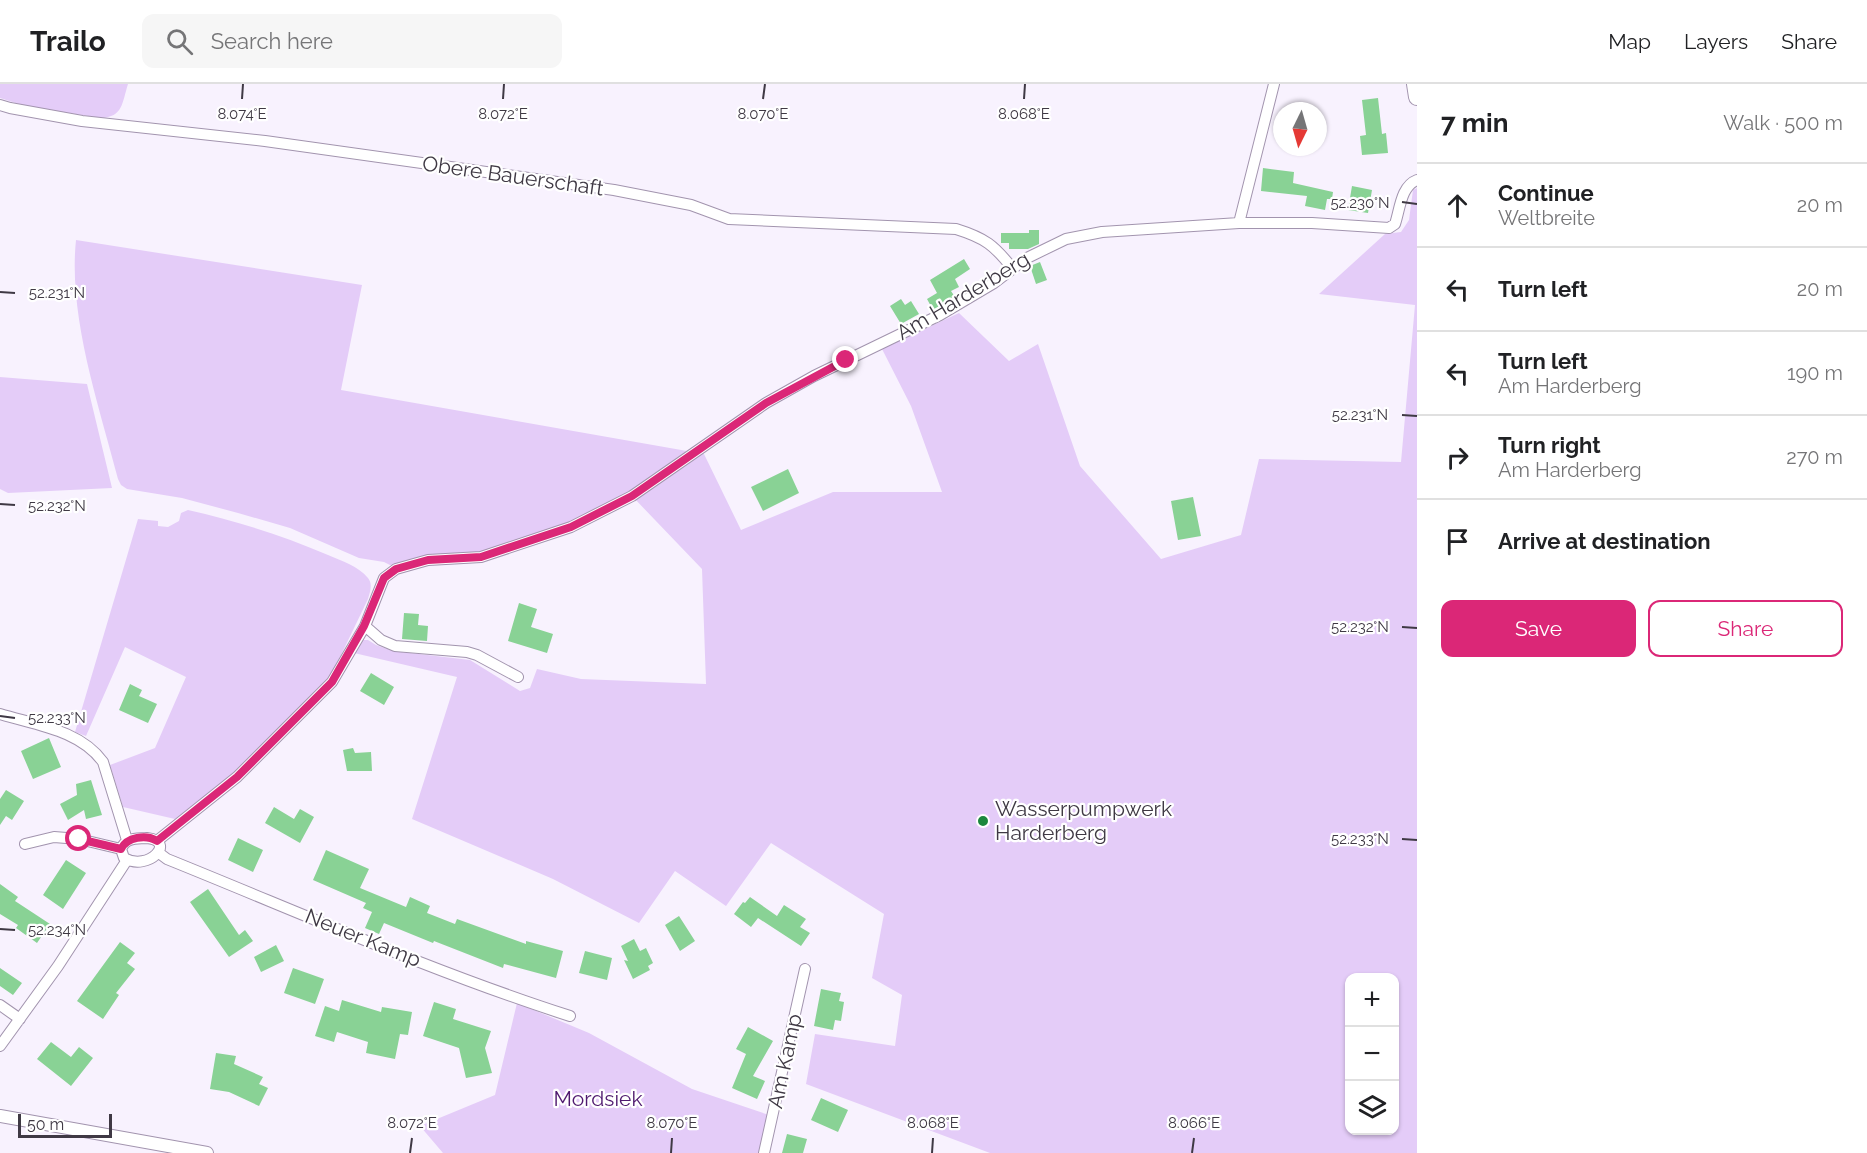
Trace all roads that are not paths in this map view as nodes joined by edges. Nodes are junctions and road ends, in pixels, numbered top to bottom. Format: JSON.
{"nodes":[{"id":1,"x":1274,"y":84,"type":"edge"},
{"id":2,"x":1415,"y":84,"type":"edge"},
{"id":3,"x":1417,"y":97,"type":"edge"},
{"id":4,"x":0,"y":105,"type":"edge"},
{"id":5,"x":1417,"y":180,"type":"edge"},
{"id":6,"x":1239,"y":223,"type":"junction"},
{"id":7,"x":1013,"y":269,"type":"junction"},
{"id":8,"x":364,"y":626,"type":"junction"},
{"id":9,"x":518,"y":677,"type":"dead end"},
{"id":10,"x":0,"y":714,"type":"edge"},
{"id":11,"x":157,"y":841,"type":"junction"},
{"id":12,"x":25,"y":844,"type":"dead end"},
{"id":13,"x":124,"y":845,"type":"junction"},
{"id":14,"x":159,"y":853,"type":"junction"},
{"id":15,"x":127,"y":860,"type":"junction"},
{"id":16,"x":805,"y":969,"type":"dead end"},
{"id":17,"x":0,"y":1005,"type":"edge"},
{"id":18,"x":570,"y":1016,"type":"dead end"},
{"id":19,"x":20,"y":1019,"type":"junction"},
{"id":20,"x":0,"y":1046,"type":"edge"},
{"id":21,"x":0,"y":1116,"type":"edge"},
{"id":22,"x":207,"y":1153,"type":"edge"},
{"id":23,"x":765,"y":1153,"type":"edge"}],
"edges":[{"from":1,"to":6,"type":"street"},
{"from":2,"to":3,"type":"main road"},
{"from":4,"to":7,"type":"street","name":"Obere Bauerschaft"},
{"from":5,"to":6,"type":"street","name":"Am Harderberg"},
{"from":6,"to":7,"type":"street","name":"Am Harderberg"},
{"from":7,"to":8,"type":"street","name":"Am Harderberg"},
{"from":8,"to":9,"type":"street"},
{"from":8,"to":11,"type":"street","name":"Am Harderberg"},
{"from":10,"to":13,"type":"street"},
{"from":11,"to":13,"type":"street"},
{"from":11,"to":14,"type":"street"},
{"from":12,"to":13,"type":"street"},
{"from":13,"to":15,"type":"street"},
{"from":14,"to":15,"type":"street"},
{"from":14,"to":18,"type":"street","name":"Neuer Kamp"},
{"from":15,"to":19,"type":"street"},
{"from":16,"to":23,"type":"street","name":"Am Kamp"},
{"from":17,"to":19,"type":"street"},
{"from":19,"to":20,"type":"street"},
{"from":21,"to":22,"type":"street"}]}
